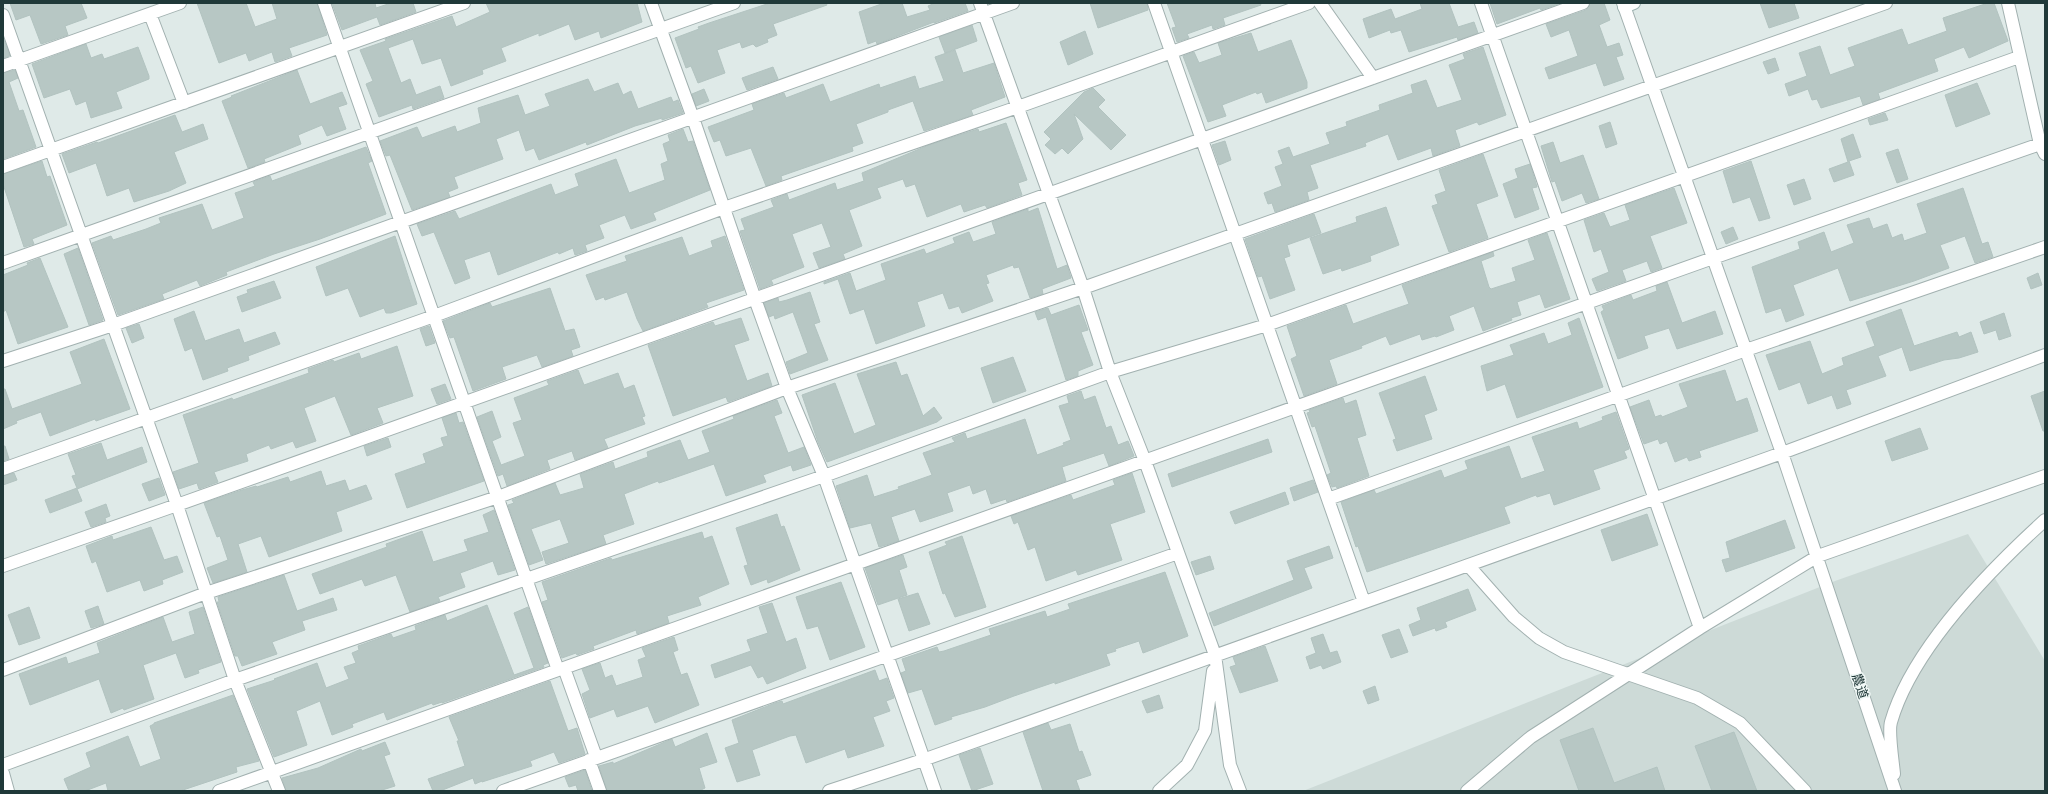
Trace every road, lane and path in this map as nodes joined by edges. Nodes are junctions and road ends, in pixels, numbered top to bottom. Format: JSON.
{"nodes":[{"id":1,"x":180,"y":3,"type":"edge"},
{"id":2,"x":324,"y":3,"type":"edge"},
{"id":3,"x":464,"y":3,"type":"edge"},
{"id":4,"x":651,"y":3,"type":"edge"},
{"id":5,"x":734,"y":3,"type":"edge"},
{"id":6,"x":1013,"y":3,"type":"edge"},
{"id":7,"x":1154,"y":3,"type":"edge"},
{"id":8,"x":1309,"y":3,"type":"edge"},
{"id":9,"x":1320,"y":3,"type":"edge"},
{"id":10,"x":1481,"y":3,"type":"edge"},
{"id":11,"x":1583,"y":3,"type":"edge"},
{"id":12,"x":1886,"y":3,"type":"edge"},
{"id":13,"x":2008,"y":3,"type":"edge"},
{"id":14,"x":1627,"y":4,"type":"edge"},
{"id":15,"x":982,"y":8,"type":"edge"},
{"id":16,"x":150,"y":14,"type":"junction"},
{"id":17,"x":3,"y":15,"type":"edge"},
{"id":18,"x":660,"y":29,"type":"junction"},
{"id":19,"x":1492,"y":35,"type":"junction"},
{"id":20,"x":340,"y":47,"type":"junction"},
{"id":21,"x":1171,"y":52,"type":"junction"},
{"id":22,"x":2019,"y":57,"type":"junction"},
{"id":23,"x":19,"y":60,"type":"junction"},
{"id":24,"x":3,"y":66,"type":"edge"},
{"id":25,"x":1373,"y":78,"type":"junction"},
{"id":26,"x":1652,"y":85,"type":"junction"},
{"id":27,"x":184,"y":103,"type":"junction"},
{"id":28,"x":1018,"y":108,"type":"junction"},
{"id":29,"x":693,"y":118,"type":"junction"},
{"id":30,"x":1526,"y":130,"type":"junction"},
{"id":31,"x":370,"y":132,"type":"junction"},
{"id":32,"x":1202,"y":139,"type":"junction"},
{"id":33,"x":2043,"y":149,"type":"edge"},
{"id":34,"x":51,"y":150,"type":"junction"},
{"id":35,"x":3,"y":167,"type":"edge"},
{"id":36,"x":1684,"y":175,"type":"junction"},
{"id":37,"x":1049,"y":194,"type":"junction"},
{"id":38,"x":724,"y":208,"type":"junction"},
{"id":39,"x":1558,"y":220,"type":"junction"},
{"id":40,"x":401,"y":222,"type":"junction"},
{"id":41,"x":1235,"y":234,"type":"junction"},
{"id":42,"x":81,"y":235,"type":"junction"},
{"id":43,"x":2045,"y":247,"type":"edge"},
{"id":44,"x":1713,"y":258,"type":"junction"},
{"id":45,"x":3,"y":262,"type":"edge"},
{"id":46,"x":1083,"y":288,"type":"junction"},
{"id":47,"x":755,"y":299,"type":"junction"},
{"id":48,"x":1586,"y":303,"type":"junction"},
{"id":49,"x":434,"y":316,"type":"junction"},
{"id":50,"x":113,"y":325,"type":"junction"},
{"id":51,"x":1267,"y":325,"type":"junction"},
{"id":52,"x":1746,"y":350,"type":"junction"},
{"id":53,"x":2045,"y":355,"type":"edge"},
{"id":54,"x":3,"y":361,"type":"edge"},
{"id":55,"x":1110,"y":372,"type":"junction"},
{"id":56,"x":787,"y":388,"type":"junction"},
{"id":57,"x":1619,"y":395,"type":"junction"},
{"id":58,"x":465,"y":403,"type":"junction"},
{"id":59,"x":1295,"y":407,"type":"junction"},
{"id":60,"x":147,"y":419,"type":"junction"},
{"id":61,"x":1782,"y":453,"type":"junction"},
{"id":62,"x":1145,"y":461,"type":"junction"},
{"id":63,"x":3,"y":469,"type":"edge"},
{"id":64,"x":824,"y":476,"type":"junction"},
{"id":65,"x":2045,"y":476,"type":"edge"},
{"id":66,"x":498,"y":497,"type":"junction"},
{"id":67,"x":1655,"y":498,"type":"junction"},
{"id":68,"x":1328,"y":499,"type":"junction"},
{"id":69,"x":177,"y":505,"type":"junction"},
{"id":70,"x":2045,"y":520,"type":"edge"},
{"id":71,"x":1178,"y":553,"type":"junction"},
{"id":72,"x":1818,"y":556,"type":"junction"},
{"id":73,"x":854,"y":565,"type":"junction"},
{"id":74,"x":1468,"y":565,"type":"junction"},
{"id":75,"x":3,"y":566,"type":"edge"},
{"id":76,"x":526,"y":579,"type":"junction"},
{"id":77,"x":206,"y":592,"type":"junction"},
{"id":78,"x":1364,"y":602,"type":"junction"},
{"id":79,"x":1700,"y":628,"type":"junction"},
{"id":80,"x":1215,"y":655,"type":"junction"},
{"id":81,"x":887,"y":657,"type":"junction"},
{"id":82,"x":561,"y":669,"type":"junction"},
{"id":83,"x":3,"y":670,"type":"edge"},
{"id":84,"x":1627,"y":674,"type":"junction"},
{"id":85,"x":235,"y":680,"type":"junction"},
{"id":86,"x":592,"y":758,"type":"junction"},
{"id":87,"x":923,"y":760,"type":"junction"},
{"id":88,"x":3,"y":765,"type":"edge"},
{"id":89,"x":3,"y":773,"type":"edge"},
{"id":90,"x":272,"y":773,"type":"junction"},
{"id":91,"x":8,"y":791,"type":"edge"},
{"id":92,"x":218,"y":791,"type":"edge"},
{"id":93,"x":279,"y":791,"type":"edge"},
{"id":94,"x":503,"y":791,"type":"edge"},
{"id":95,"x":600,"y":791,"type":"edge"},
{"id":96,"x":829,"y":791,"type":"edge"},
{"id":97,"x":935,"y":791,"type":"edge"},
{"id":98,"x":1159,"y":791,"type":"edge"},
{"id":99,"x":1240,"y":791,"type":"edge"},
{"id":100,"x":1468,"y":791,"type":"edge"},
{"id":101,"x":1805,"y":791,"type":"edge"},
{"id":102,"x":1895,"y":791,"type":"edge"}],
"edges":[{"from":1,"to":16,"type":"street"},
{"from":2,"to":20,"type":"street"},
{"from":3,"to":20,"type":"street"},
{"from":4,"to":18,"type":"street"},
{"from":5,"to":18,"type":"street"},
{"from":6,"to":15,"type":"street"},
{"from":7,"to":21,"type":"street"},
{"from":8,"to":21,"type":"street"},
{"from":9,"to":25,"type":"street"},
{"from":10,"to":19,"type":"street"},
{"from":11,"to":19,"type":"street"},
{"from":12,"to":26,"type":"street"},
{"from":13,"to":22,"type":"street"},
{"from":14,"to":26,"type":"street","name":"農道"},
{"from":15,"to":28,"type":"street"},
{"from":15,"to":29,"type":"street"},
{"from":16,"to":23,"type":"street"},
{"from":16,"to":27,"type":"street"},
{"from":17,"to":23,"type":"street"},
{"from":18,"to":29,"type":"street"},
{"from":18,"to":31,"type":"street"},
{"from":19,"to":25,"type":"street"},
{"from":19,"to":30,"type":"street"},
{"from":20,"to":27,"type":"street"},
{"from":20,"to":31,"type":"street"},
{"from":21,"to":28,"type":"street"},
{"from":21,"to":32,"type":"street"},
{"from":22,"to":33,"type":"street"},
{"from":22,"to":36,"type":"street"},
{"from":23,"to":24,"type":"street"},
{"from":23,"to":34,"type":"street"},
{"from":25,"to":32,"type":"street"},
{"from":26,"to":30,"type":"street"},
{"from":26,"to":36,"type":"street","name":"農道"},
{"from":27,"to":34,"type":"street"},
{"from":28,"to":37,"type":"street"},
{"from":28,"to":38,"type":"street"},
{"from":29,"to":38,"type":"street"},
{"from":29,"to":40,"type":"street"},
{"from":30,"to":39,"type":"street"},
{"from":30,"to":41,"type":"street"},
{"from":31,"to":40,"type":"street"},
{"from":31,"to":42,"type":"street"},
{"from":32,"to":37,"type":"street"},
{"from":32,"to":41,"type":"street"},
{"from":33,"to":44,"type":"street"},
{"from":34,"to":35,"type":"street"},
{"from":34,"to":42,"type":"street"},
{"from":36,"to":39,"type":"street"},
{"from":36,"to":44,"type":"street","name":"農道"},
{"from":37,"to":46,"type":"street"},
{"from":37,"to":47,"type":"street"},
{"from":38,"to":47,"type":"street"},
{"from":38,"to":49,"type":"street"},
{"from":39,"to":48,"type":"street"},
{"from":39,"to":51,"type":"street"},
{"from":40,"to":49,"type":"street"},
{"from":40,"to":50,"type":"street"},
{"from":41,"to":46,"type":"street"},
{"from":41,"to":51,"type":"street"},
{"from":42,"to":45,"type":"street"},
{"from":42,"to":50,"type":"street"},
{"from":43,"to":52,"type":"street"},
{"from":44,"to":48,"type":"street"},
{"from":44,"to":52,"type":"street","name":"農道"},
{"from":46,"to":55,"type":"street"},
{"from":46,"to":56,"type":"street"},
{"from":47,"to":56,"type":"street"},
{"from":47,"to":58,"type":"street"},
{"from":48,"to":57,"type":"street"},
{"from":48,"to":59,"type":"street"},
{"from":49,"to":58,"type":"street"},
{"from":49,"to":60,"type":"street"},
{"from":50,"to":54,"type":"street"},
{"from":50,"to":60,"type":"street"},
{"from":51,"to":55,"type":"street"},
{"from":51,"to":59,"type":"street"},
{"from":52,"to":57,"type":"street"},
{"from":52,"to":61,"type":"street","name":"農道"},
{"from":53,"to":61,"type":"street"},
{"from":55,"to":62,"type":"street"},
{"from":55,"to":64,"type":"street"},
{"from":56,"to":64,"type":"street"},
{"from":56,"to":66,"type":"street"},
{"from":57,"to":67,"type":"street"},
{"from":57,"to":68,"type":"street"},
{"from":58,"to":66,"type":"street"},
{"from":58,"to":69,"type":"street"},
{"from":59,"to":62,"type":"street"},
{"from":59,"to":68,"type":"street"},
{"from":60,"to":63,"type":"street"},
{"from":60,"to":69,"type":"street"},
{"from":61,"to":67,"type":"street"},
{"from":61,"to":72,"type":"street","name":"農道"},
{"from":62,"to":71,"type":"street"},
{"from":62,"to":73,"type":"street"},
{"from":64,"to":73,"type":"street"},
{"from":64,"to":76,"type":"street"},
{"from":65,"to":72,"type":"street"},
{"from":66,"to":76,"type":"street"},
{"from":66,"to":77,"type":"street"},
{"from":67,"to":74,"type":"street"},
{"from":67,"to":79,"type":"street"},
{"from":68,"to":78,"type":"street"},
{"from":69,"to":75,"type":"street"},
{"from":69,"to":77,"type":"street"},
{"from":70,"to":102,"type":"street"},
{"from":71,"to":80,"type":"street"},
{"from":71,"to":81,"type":"street"},
{"from":72,"to":79,"type":"street"},
{"from":72,"to":102,"type":"street","name":"農道"},
{"from":73,"to":81,"type":"street"},
{"from":73,"to":82,"type":"street"},
{"from":74,"to":78,"type":"street"},
{"from":74,"to":84,"type":"street"},
{"from":76,"to":82,"type":"street"},
{"from":76,"to":85,"type":"street"},
{"from":77,"to":83,"type":"street"},
{"from":77,"to":85,"type":"street"},
{"from":78,"to":80,"type":"street"},
{"from":79,"to":84,"type":"street"},
{"from":80,"to":87,"type":"street"},
{"from":80,"to":98,"type":"street"},
{"from":80,"to":99,"type":"street"},
{"from":81,"to":86,"type":"street"},
{"from":81,"to":87,"type":"street"},
{"from":82,"to":86,"type":"street"},
{"from":82,"to":90,"type":"street"},
{"from":84,"to":100,"type":"street"},
{"from":84,"to":101,"type":"street"},
{"from":85,"to":88,"type":"street"},
{"from":85,"to":90,"type":"street"},
{"from":86,"to":94,"type":"street"},
{"from":86,"to":95,"type":"street"},
{"from":87,"to":96,"type":"street"},
{"from":87,"to":97,"type":"street"},
{"from":89,"to":91,"type":"street"},
{"from":90,"to":92,"type":"street"},
{"from":90,"to":93,"type":"street"}]}
